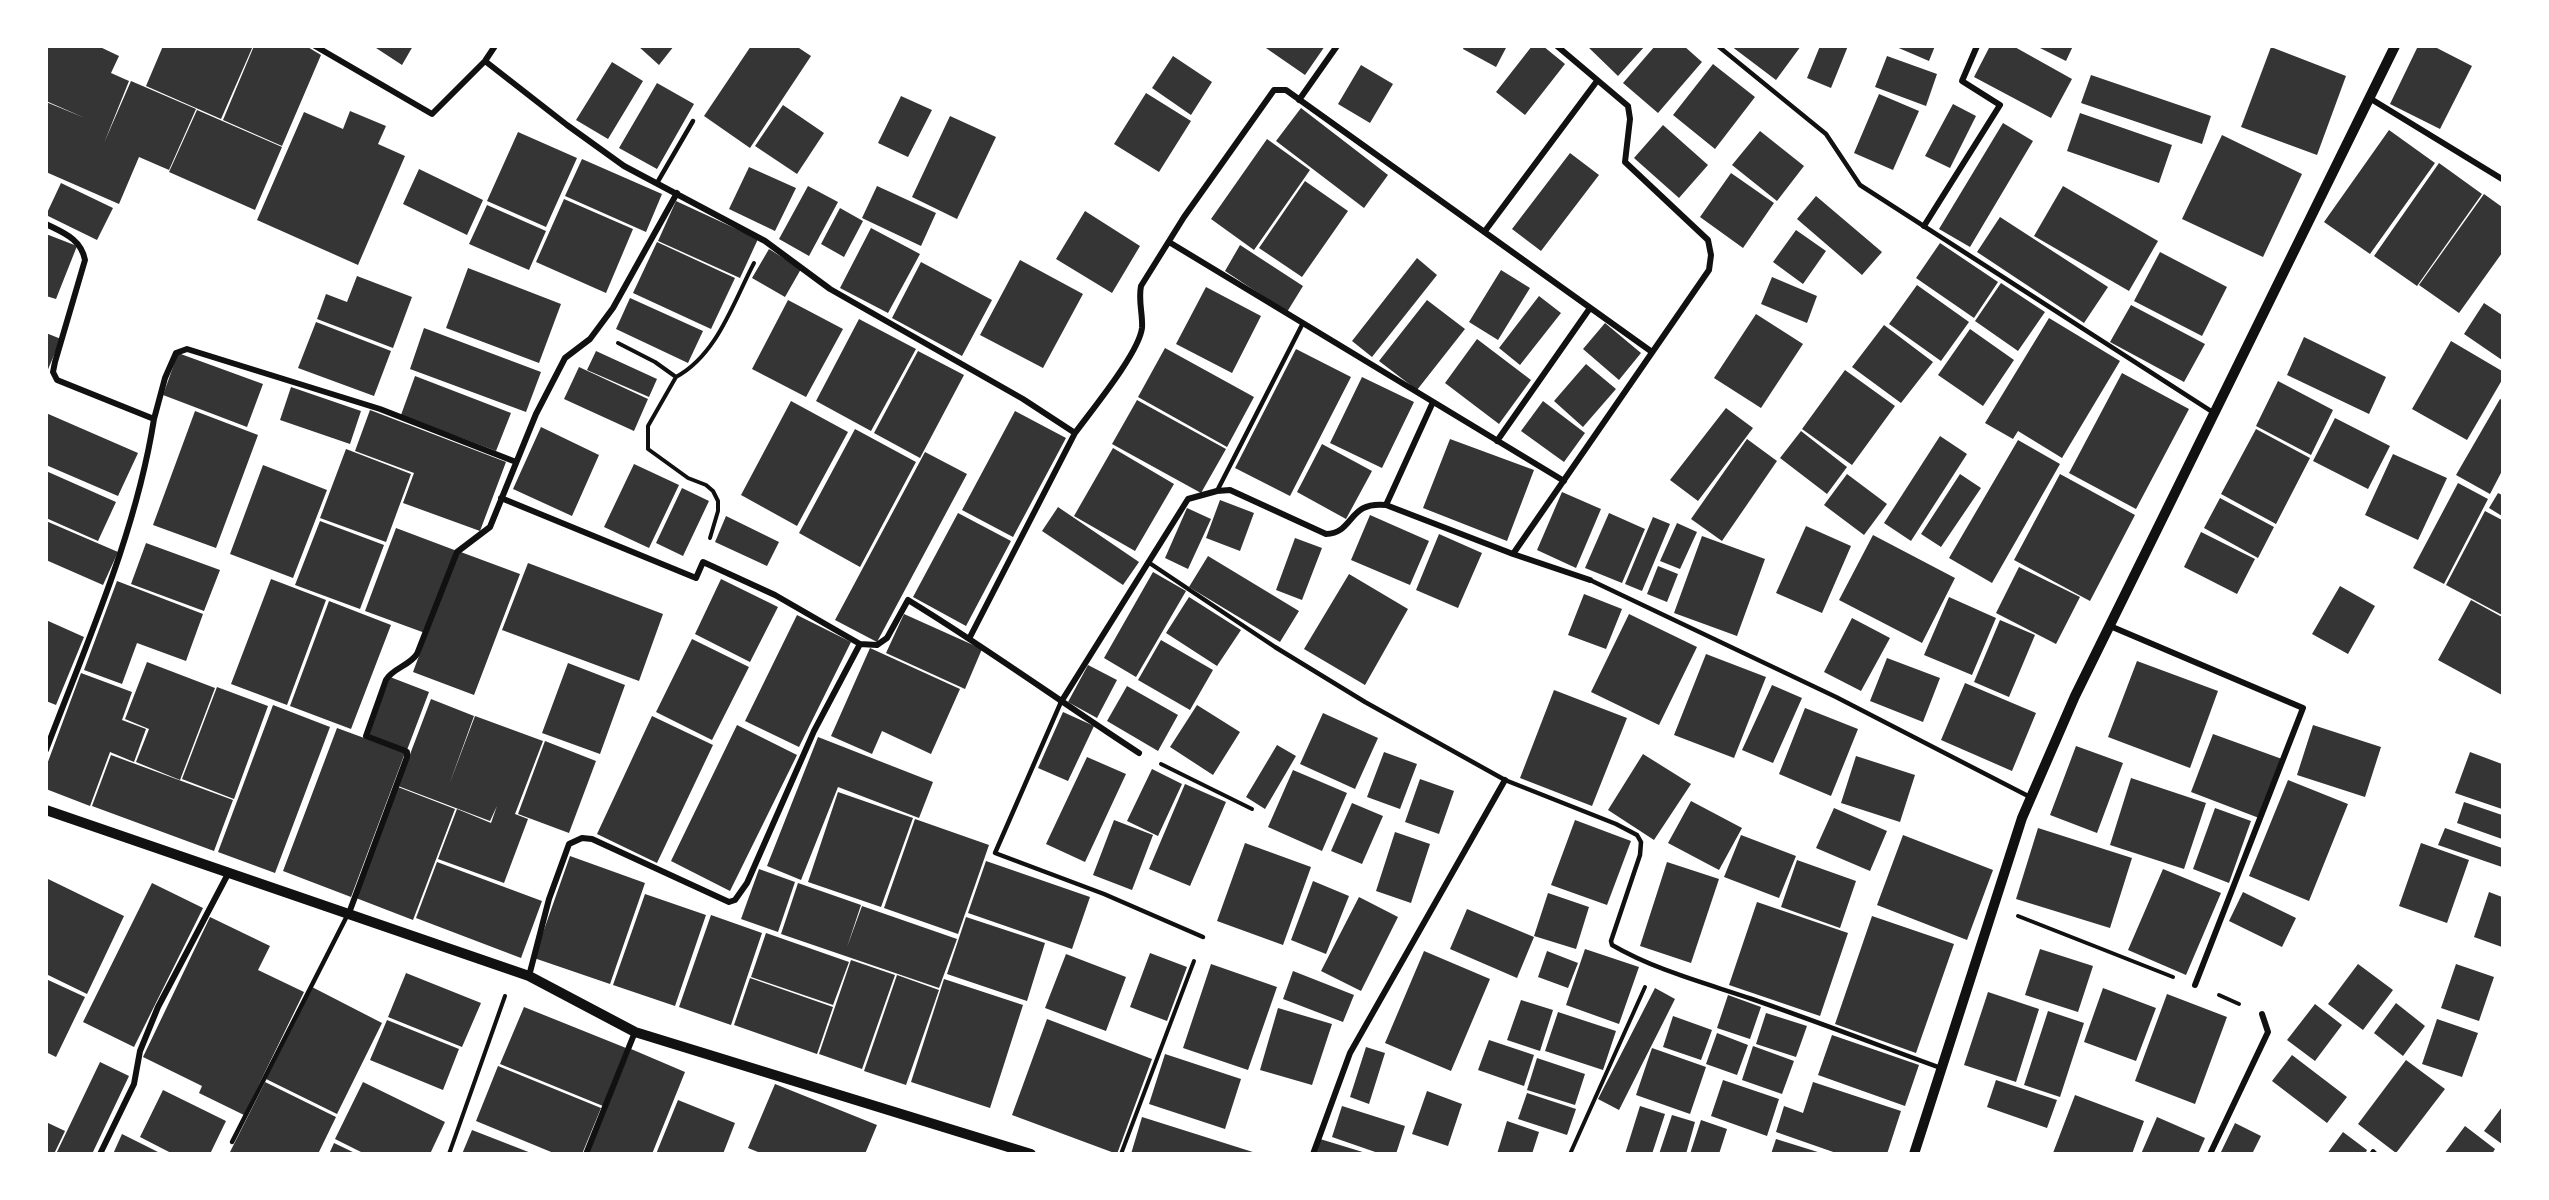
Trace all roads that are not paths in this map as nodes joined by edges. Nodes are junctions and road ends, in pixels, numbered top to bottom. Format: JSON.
{"nodes":[{"id":1,"x":315,"y":46,"type":"edge"},
{"id":2,"x":495,"y":46,"type":"edge"},
{"id":3,"x":1337,"y":46,"type":"edge"},
{"id":4,"x":1557,"y":46,"type":"edge"},
{"id":5,"x":1718,"y":46,"type":"edge"},
{"id":6,"x":1977,"y":46,"type":"edge"},
{"id":7,"x":2396,"y":46,"type":"edge"},
{"id":8,"x":485,"y":61,"type":"junction"},
{"id":9,"x":1597,"y":81,"type":"junction"},
{"id":10,"x":2372,"y":99,"type":"junction"},
{"id":11,"x":1299,"y":100,"type":"junction"},
{"id":12,"x":693,"y":122,"type":"dead end"},
{"id":13,"x":2502,"y":179,"type":"edge"},
{"id":14,"x":657,"y":183,"type":"junction"},
{"id":15,"x":677,"y":193,"type":"junction"},
{"id":16,"x":46,"y":224,"type":"edge"},
{"id":17,"x":1924,"y":226,"type":"junction"},
{"id":18,"x":1485,"y":231,"type":"junction"},
{"id":19,"x":1169,"y":242,"type":"junction"},
{"id":20,"x":1590,"y":308,"type":"junction"},
{"id":21,"x":1303,"y":323,"type":"junction"},
{"id":22,"x":1652,"y":352,"type":"junction"},
{"id":23,"x":1433,"y":402,"type":"junction"},
{"id":24,"x":2216,"y":414,"type":"junction"},
{"id":25,"x":154,"y":419,"type":"junction"},
{"id":26,"x":1075,"y":433,"type":"junction"},
{"id":27,"x":1497,"y":441,"type":"junction"},
{"id":28,"x":516,"y":462,"type":"junction"},
{"id":29,"x":1564,"y":481,"type":"junction"},
{"id":30,"x":1217,"y":491,"type":"junction"},
{"id":31,"x":501,"y":498,"type":"junction"},
{"id":32,"x":1386,"y":505,"type":"junction"},
{"id":33,"x":1513,"y":554,"type":"junction"},
{"id":34,"x":1149,"y":562,"type":"junction"},
{"id":35,"x":1590,"y":580,"type":"joint"},
{"id":36,"x":2110,"y":626,"type":"junction"},
{"id":37,"x":970,"y":637,"type":"junction"},
{"id":38,"x":860,"y":644,"type":"junction"},
{"id":39,"x":1061,"y":702,"type":"junction"},
{"id":40,"x":46,"y":750,"type":"edge"},
{"id":41,"x":1139,"y":753,"type":"road end"},
{"id":42,"x":1505,"y":780,"type":"junction"},
{"id":43,"x":2030,"y":797,"type":"junction"},
{"id":44,"x":46,"y":810,"type":"edge"},
{"id":45,"x":230,"y":871,"type":"junction"},
{"id":46,"x":349,"y":913,"type":"junction"},
{"id":47,"x":1203,"y":937,"type":"road end"},
{"id":48,"x":529,"y":976,"type":"junction"},
{"id":49,"x":2195,"y":986,"type":"road end"},
{"id":50,"x":2262,"y":1014,"type":"road end"},
{"id":51,"x":635,"y":1032,"type":"junction"},
{"id":52,"x":1941,"y":1068,"type":"junction"},
{"id":53,"x":232,"y":1142,"type":"dead end"},
{"id":54,"x":100,"y":1154,"type":"edge"},
{"id":55,"x":586,"y":1154,"type":"edge"},
{"id":56,"x":1031,"y":1154,"type":"edge"},
{"id":57,"x":1313,"y":1154,"type":"edge"},
{"id":58,"x":1914,"y":1154,"type":"edge"},
{"id":59,"x":2210,"y":1154,"type":"edge"}],
"edges":[{"from":1,"to":8,"type":"street"},
{"from":2,"to":8,"type":"street"},
{"from":3,"to":11,"type":"street"},
{"from":4,"to":9,"type":"street"},
{"from":5,"to":17,"type":"lane"},
{"from":6,"to":17,"type":"street"},
{"from":7,"to":10,"type":"street"},
{"from":8,"to":14,"type":"street"},
{"from":9,"to":18,"type":"street"},
{"from":9,"to":22,"type":"street"},
{"from":10,"to":13,"type":"street"},
{"from":10,"to":24,"type":"street"},
{"from":11,"to":18,"type":"street"},
{"from":11,"to":19,"type":"street"},
{"from":12,"to":14,"type":"lane"},
{"from":14,"to":15,"type":"street"},
{"from":15,"to":26,"type":"street"},
{"from":15,"to":28,"type":"street"},
{"from":16,"to":25,"type":"street"},
{"from":17,"to":24,"type":"lane"},
{"from":18,"to":20,"type":"street"},
{"from":19,"to":21,"type":"street"},
{"from":19,"to":26,"type":"street"},
{"from":20,"to":22,"type":"street"},
{"from":20,"to":27,"type":"street"},
{"from":21,"to":23,"type":"street"},
{"from":21,"to":30,"type":"lane"},
{"from":22,"to":29,"type":"street"},
{"from":23,"to":27,"type":"street"},
{"from":23,"to":32,"type":"street"},
{"from":24,"to":36,"type":"street"},
{"from":25,"to":28,"type":"street"},
{"from":25,"to":40,"type":"street"},
{"from":26,"to":37,"type":"street"},
{"from":27,"to":29,"type":"street"},
{"from":28,"to":31,"type":"street"},
{"from":29,"to":33,"type":"street"},
{"from":30,"to":32,"type":"street"},
{"from":30,"to":34,"type":"street"},
{"from":31,"to":38,"type":"street"},
{"from":31,"to":46,"type":"street"},
{"from":32,"to":33,"type":"street"},
{"from":33,"to":35,"type":"street"},
{"from":34,"to":39,"type":"street"},
{"from":34,"to":42,"type":"lane"},
{"from":35,"to":43,"type":"lane"},
{"from":36,"to":43,"type":"street"},
{"from":36,"to":49,"type":"street"},
{"from":37,"to":38,"type":"street"},
{"from":37,"to":39,"type":"street"},
{"from":38,"to":48,"type":"street"},
{"from":39,"to":41,"type":"street"},
{"from":39,"to":47,"type":"lane"},
{"from":42,"to":52,"type":"lane"},
{"from":42,"to":57,"type":"street"},
{"from":43,"to":52,"type":"street"},
{"from":44,"to":45,"type":"street"},
{"from":45,"to":46,"type":"street"},
{"from":45,"to":54,"type":"street"},
{"from":46,"to":48,"type":"street"},
{"from":46,"to":53,"type":"lane"},
{"from":48,"to":51,"type":"street"},
{"from":50,"to":59,"type":"street"},
{"from":51,"to":55,"type":"street"},
{"from":51,"to":56,"type":"street"},
{"from":52,"to":58,"type":"street"}]}
